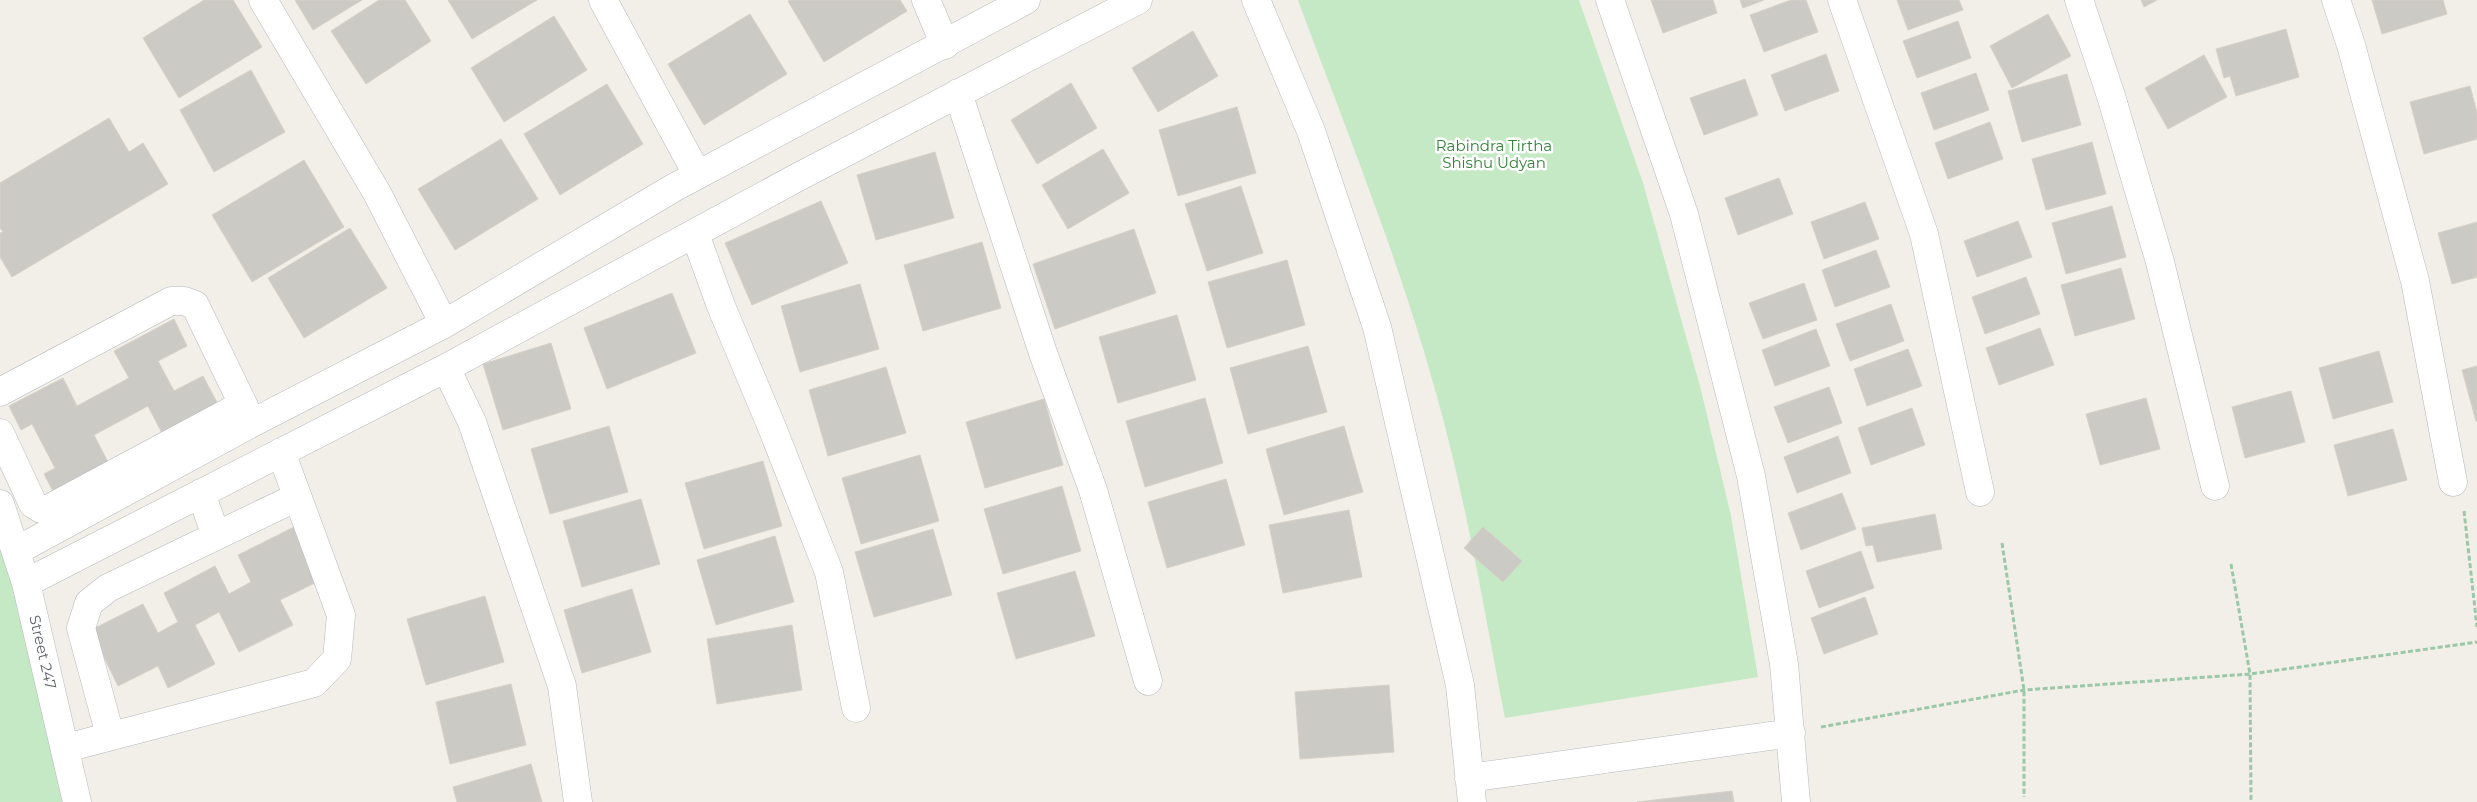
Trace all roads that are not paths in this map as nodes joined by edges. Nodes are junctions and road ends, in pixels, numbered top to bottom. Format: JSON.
{"nodes":[{"id":1,"x":263,"y":0,"type":"edge"},
{"id":2,"x":603,"y":0,"type":"edge"},
{"id":3,"x":926,"y":0,"type":"edge"},
{"id":4,"x":1026,"y":0,"type":"edge"},
{"id":5,"x":1138,"y":0,"type":"edge"},
{"id":6,"x":1256,"y":0,"type":"edge"},
{"id":7,"x":1610,"y":0,"type":"edge"},
{"id":8,"x":1842,"y":0,"type":"edge"},
{"id":9,"x":2079,"y":0,"type":"edge"},
{"id":10,"x":2336,"y":0,"type":"edge"},
{"id":11,"x":945,"y":45,"type":"junction"},
{"id":12,"x":958,"y":93,"type":"junction"},
{"id":13,"x":697,"y":174,"type":"junction"},
{"id":14,"x":695,"y":234,"type":"junction"},
{"id":15,"x":444,"y":324,"type":"junction"},
{"id":16,"x":446,"y":368,"type":"junction"},
{"id":17,"x":0,"y":392,"type":"edge"},
{"id":18,"x":247,"y":414,"type":"junction"},
{"id":19,"x":0,"y":433,"type":"edge"},
{"id":20,"x":281,"y":452,"type":"junction"},
{"id":21,"x":6,"y":460,"type":"edge"},
{"id":22,"x":2453,"y":482,"type":"dead end"},
{"id":23,"x":2215,"y":486,"type":"dead end"},
{"id":24,"x":1980,"y":492,"type":"dead end"},
{"id":25,"x":201,"y":493,"type":"junction"},
{"id":26,"x":297,"y":497,"type":"junction"},
{"id":27,"x":0,"y":504,"type":"edge"},
{"id":28,"x":216,"y":536,"type":"junction"},
{"id":29,"x":16,"y":551,"type":"junction"},
{"id":30,"x":26,"y":583,"type":"junction"},
{"id":31,"x":1148,"y":681,"type":"dead end"},
{"id":32,"x":856,"y":708,"type":"dead end"},
{"id":33,"x":1791,"y":733,"type":"junction"},
{"id":34,"x":110,"y":735,"type":"junction"},
{"id":35,"x":66,"y":748,"type":"junction"},
{"id":36,"x":1471,"y":790,"type":"edge"},
{"id":37,"x":77,"y":802,"type":"edge"},
{"id":38,"x":578,"y":802,"type":"edge"},
{"id":39,"x":1796,"y":802,"type":"edge"}],
"edges":[{"from":1,"to":15,"type":"street"},
{"from":2,"to":13,"type":"street"},
{"from":3,"to":11,"type":"street"},
{"from":4,"to":11,"type":"street"},
{"from":5,"to":12,"type":"street"},
{"from":6,"to":36,"type":"street"},
{"from":7,"to":33,"type":"street"},
{"from":8,"to":24,"type":"street"},
{"from":9,"to":23,"type":"street"},
{"from":10,"to":22,"type":"street"},
{"from":11,"to":13,"type":"street"},
{"from":12,"to":14,"type":"street"},
{"from":12,"to":31,"type":"street"},
{"from":13,"to":15,"type":"street"},
{"from":14,"to":16,"type":"street"},
{"from":14,"to":32,"type":"street"},
{"from":15,"to":18,"type":"street"},
{"from":16,"to":20,"type":"street"},
{"from":16,"to":38,"type":"street"},
{"from":17,"to":18,"type":"street"},
{"from":18,"to":21,"type":"street"},
{"from":18,"to":29,"type":"street"},
{"from":19,"to":21,"type":"street"},
{"from":20,"to":25,"type":"street"},
{"from":20,"to":26,"type":"street"},
{"from":25,"to":28,"type":"street"},
{"from":25,"to":30,"type":"street"},
{"from":26,"to":28,"type":"street"},
{"from":26,"to":34,"type":"street"},
{"from":27,"to":29,"type":"street","name":"Street 247"},
{"from":28,"to":34,"type":"street"},
{"from":29,"to":30,"type":"street","name":"Street 247"},
{"from":30,"to":35,"type":"street","name":"Street 247"},
{"from":33,"to":36,"type":"street"},
{"from":33,"to":39,"type":"street"},
{"from":34,"to":35,"type":"street"},
{"from":35,"to":37,"type":"street","name":"Street 247"}]}
